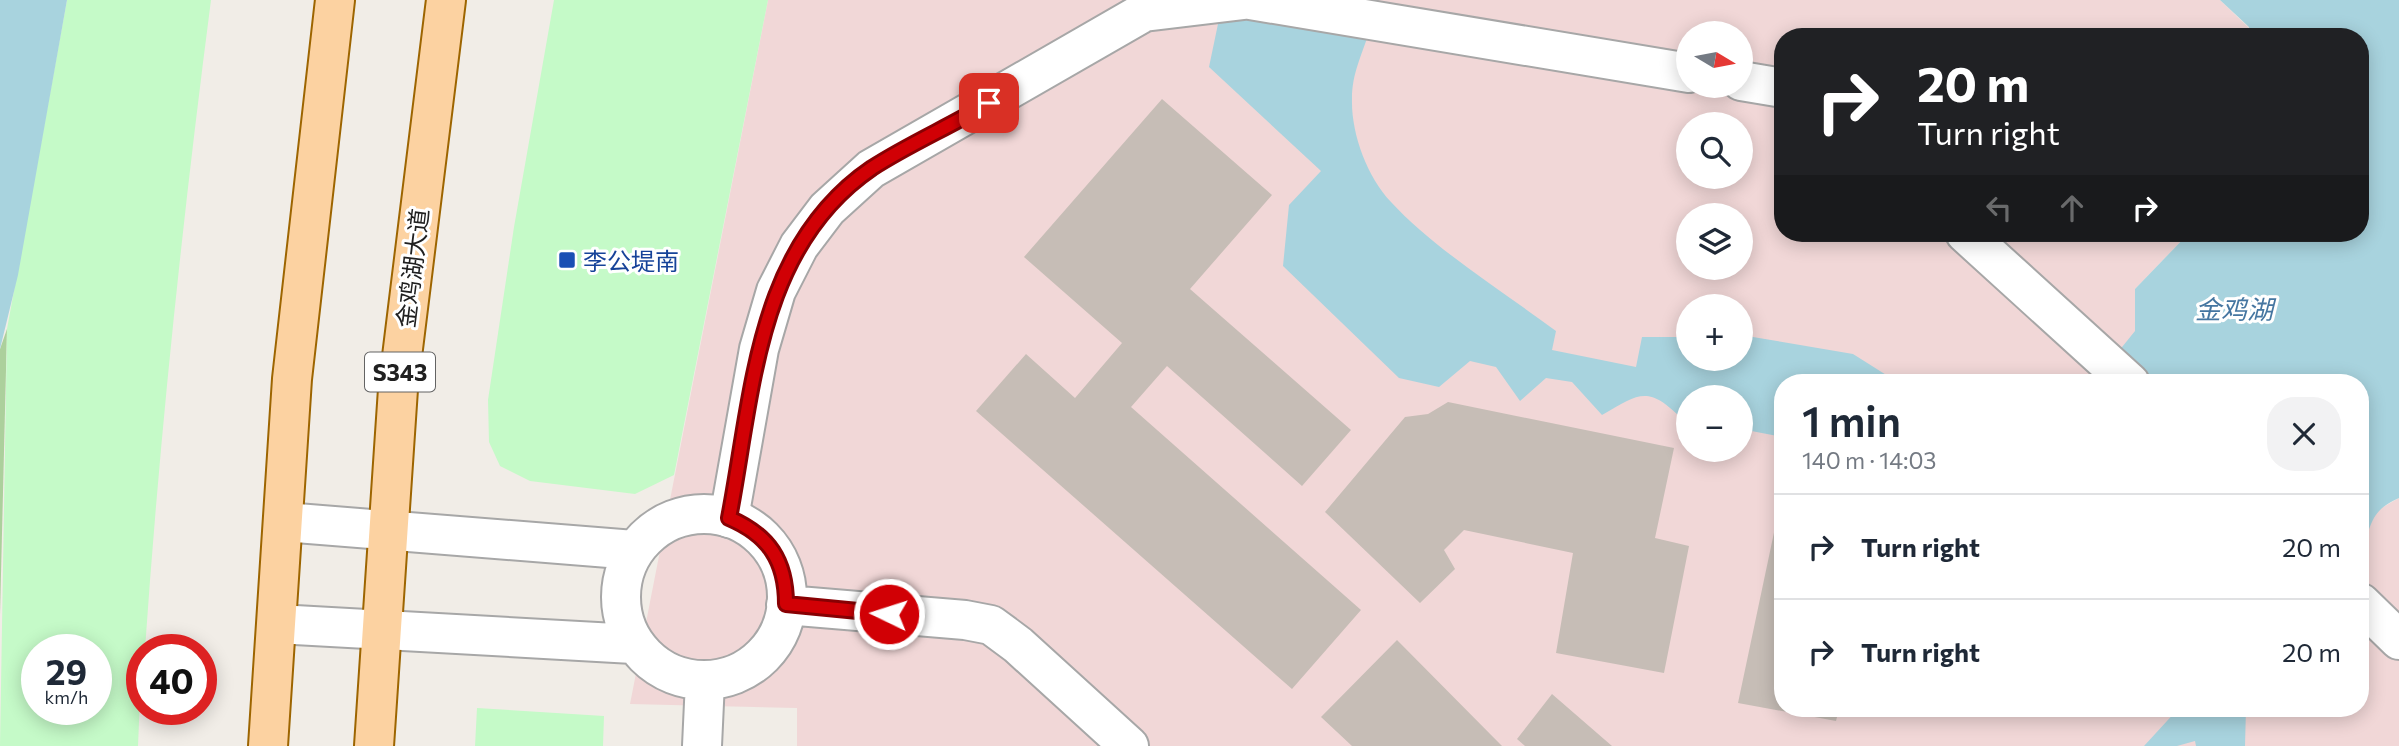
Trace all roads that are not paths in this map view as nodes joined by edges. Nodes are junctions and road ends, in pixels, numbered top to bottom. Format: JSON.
{"nodes":[{"id":1,"x":335,"y":0,"type":"edge"},
{"id":2,"x":446,"y":0,"type":"edge"},
{"id":3,"x":1244,"y":0,"type":"edge"},
{"id":4,"x":1250,"y":0,"type":"edge"},
{"id":5,"x":1676,"y":71,"type":"edge"},
{"id":6,"x":1754,"y":83,"type":"edge"},
{"id":7,"x":1774,"y":86,"type":"edge"},
{"id":8,"x":1975,"y":242,"type":"edge"},
{"id":9,"x":2120,"y":374,"type":"edge"},
{"id":10,"x":729,"y":518,"type":"junction"},
{"id":11,"x":284,"y":522,"type":"junction"},
{"id":12,"x":388,"y":531,"type":"junction"},
{"id":13,"x":634,"y":550,"type":"junction"},
{"id":14,"x":786,"y":604,"type":"junction"},
{"id":15,"x":2369,"y":611,"type":"edge"},
{"id":16,"x":277,"y":624,"type":"junction"},
{"id":17,"x":382,"y":628,"type":"junction"},
{"id":18,"x":2399,"y":640,"type":"edge"},
{"id":19,"x":633,"y":644,"type":"junction"},
{"id":20,"x":705,"y":681,"type":"junction"},
{"id":21,"x":268,"y":746,"type":"edge"},
{"id":22,"x":374,"y":746,"type":"edge"},
{"id":23,"x":702,"y":746,"type":"edge"},
{"id":24,"x":1129,"y":746,"type":"edge"}],
"edges":[{"from":1,"to":11,"type":"main road"},
{"from":2,"to":12,"type":"main road","name":"金鸡湖大道","number":"S343"},
{"from":3,"to":10,"type":"street"},
{"from":4,"to":5,"type":"street"},
{"from":6,"to":7,"type":"street"},
{"from":8,"to":9,"type":"street"},
{"from":10,"to":13,"type":"street"},
{"from":10,"to":14,"type":"street"},
{"from":11,"to":12,"type":"street"},
{"from":11,"to":16,"type":"main road"},
{"from":12,"to":13,"type":"street"},
{"from":12,"to":17,"type":"main road","name":"金鸡湖大道","number":"S343"},
{"from":13,"to":19,"type":"street"},
{"from":14,"to":20,"type":"street"},
{"from":14,"to":24,"type":"street"},
{"from":15,"to":18,"type":"street"},
{"from":16,"to":17,"type":"street"},
{"from":16,"to":21,"type":"main road"},
{"from":17,"to":19,"type":"street"},
{"from":17,"to":22,"type":"main road","name":"金鸡湖大道","number":"S343"},
{"from":19,"to":20,"type":"street"},
{"from":20,"to":23,"type":"street"}]}
